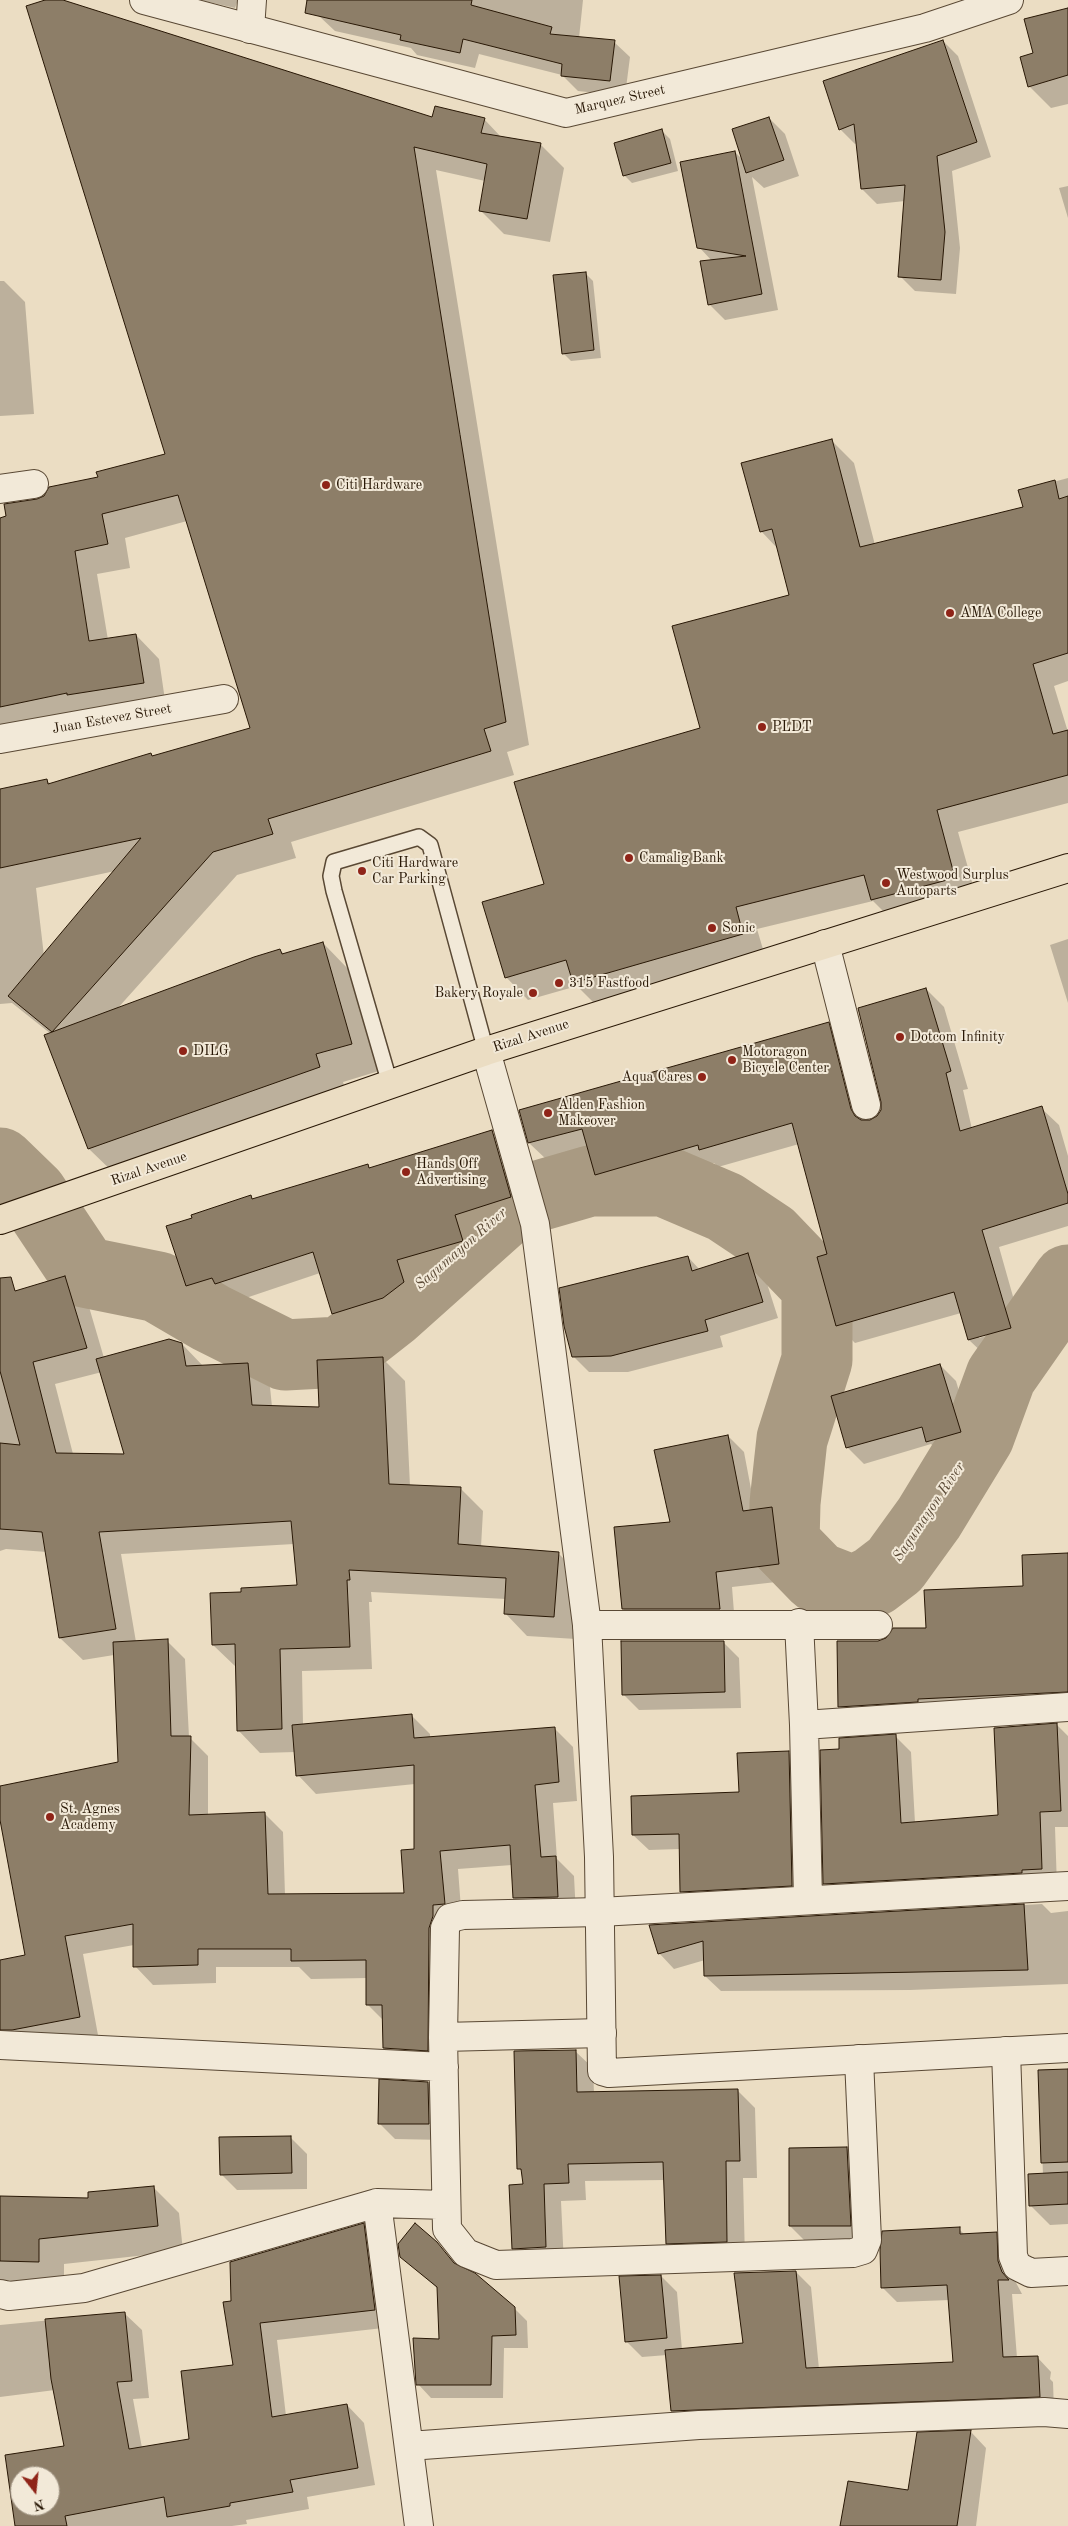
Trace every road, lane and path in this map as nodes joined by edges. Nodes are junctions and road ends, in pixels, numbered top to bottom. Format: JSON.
{"nodes":[{"id":1,"x":144,"y":0,"type":"edge"},
{"id":2,"x":252,"y":0,"type":"edge"},
{"id":3,"x":1009,"y":0,"type":"edge"},
{"id":4,"x":250,"y":29,"type":"junction"},
{"id":5,"x":34,"y":484,"type":"dead end"},
{"id":6,"x":0,"y":489,"type":"edge"},
{"id":7,"x":224,"y":699,"type":"dead end"},
{"id":8,"x":0,"y":739,"type":"edge"},
{"id":9,"x":1068,"y":868,"type":"edge"},
{"id":10,"x":825,"y":944,"type":"junction"},
{"id":11,"x":486,"y":1050,"type":"junction"},
{"id":12,"x":390,"y":1084,"type":"junction"},
{"id":13,"x":866,"y":1105,"type":"dead end"},
{"id":14,"x":0,"y":1220,"type":"edge"},
{"id":15,"x":799,"y":1623,"type":"junction"},
{"id":16,"x":587,"y":1625,"type":"junction"},
{"id":17,"x":878,"y":1625,"type":"dead end"},
{"id":18,"x":1068,"y":1707,"type":"edge"},
{"id":19,"x":804,"y":1725,"type":"junction"},
{"id":20,"x":1068,"y":1886,"type":"edge"},
{"id":21,"x":808,"y":1900,"type":"junction"},
{"id":22,"x":600,"y":1912,"type":"junction"},
{"id":23,"x":602,"y":2033,"type":"junction"},
{"id":24,"x":443,"y":2038,"type":"junction"},
{"id":25,"x":0,"y":2045,"type":"edge"},
{"id":26,"x":1068,"y":2048,"type":"edge"},
{"id":27,"x":1006,"y":2051,"type":"junction"},
{"id":28,"x":859,"y":2058,"type":"junction"},
{"id":29,"x":444,"y":2067,"type":"junction"},
{"id":30,"x":377,"y":2203,"type":"junction"},
{"id":31,"x":446,"y":2205,"type":"junction"},
{"id":32,"x":1068,"y":2271,"type":"edge"},
{"id":33,"x":0,"y":2294,"type":"edge"},
{"id":34,"x":1068,"y":2414,"type":"edge"},
{"id":35,"x":409,"y":2446,"type":"junction"},
{"id":36,"x":419,"y":2526,"type":"edge"}],
"edges":[{"from":1,"to":4,"type":"street","name":"Marquez Street"},
{"from":2,"to":4,"type":"street"},
{"from":3,"to":4,"type":"street","name":"Marquez Street"},
{"from":5,"to":6,"type":"street"},
{"from":7,"to":8,"type":"street","name":"Juan Estevez Street"},
{"from":9,"to":10,"type":"main road","name":"Rizal Avenue"},
{"from":10,"to":11,"type":"main road","name":"Rizal Avenue"},
{"from":10,"to":13,"type":"street"},
{"from":11,"to":12,"type":"main road","name":"Rizal Avenue"},
{"from":11,"to":12,"type":"lane"},
{"from":11,"to":16,"type":"street"},
{"from":12,"to":14,"type":"main road","name":"Rizal Avenue"},
{"from":15,"to":16,"type":"street"},
{"from":15,"to":17,"type":"street"},
{"from":15,"to":19,"type":"street"},
{"from":16,"to":22,"type":"street"},
{"from":18,"to":19,"type":"street"},
{"from":19,"to":21,"type":"street"},
{"from":20,"to":21,"type":"street"},
{"from":21,"to":22,"type":"street"},
{"from":22,"to":23,"type":"street"},
{"from":22,"to":24,"type":"street"},
{"from":23,"to":24,"type":"street"},
{"from":23,"to":28,"type":"street"},
{"from":24,"to":29,"type":"street"},
{"from":25,"to":29,"type":"street"},
{"from":26,"to":27,"type":"street"},
{"from":27,"to":28,"type":"street"},
{"from":27,"to":32,"type":"street"},
{"from":28,"to":31,"type":"street"},
{"from":29,"to":31,"type":"street"},
{"from":30,"to":31,"type":"street"},
{"from":30,"to":33,"type":"street"},
{"from":30,"to":35,"type":"street"},
{"from":34,"to":35,"type":"street"},
{"from":35,"to":36,"type":"street"}]}
